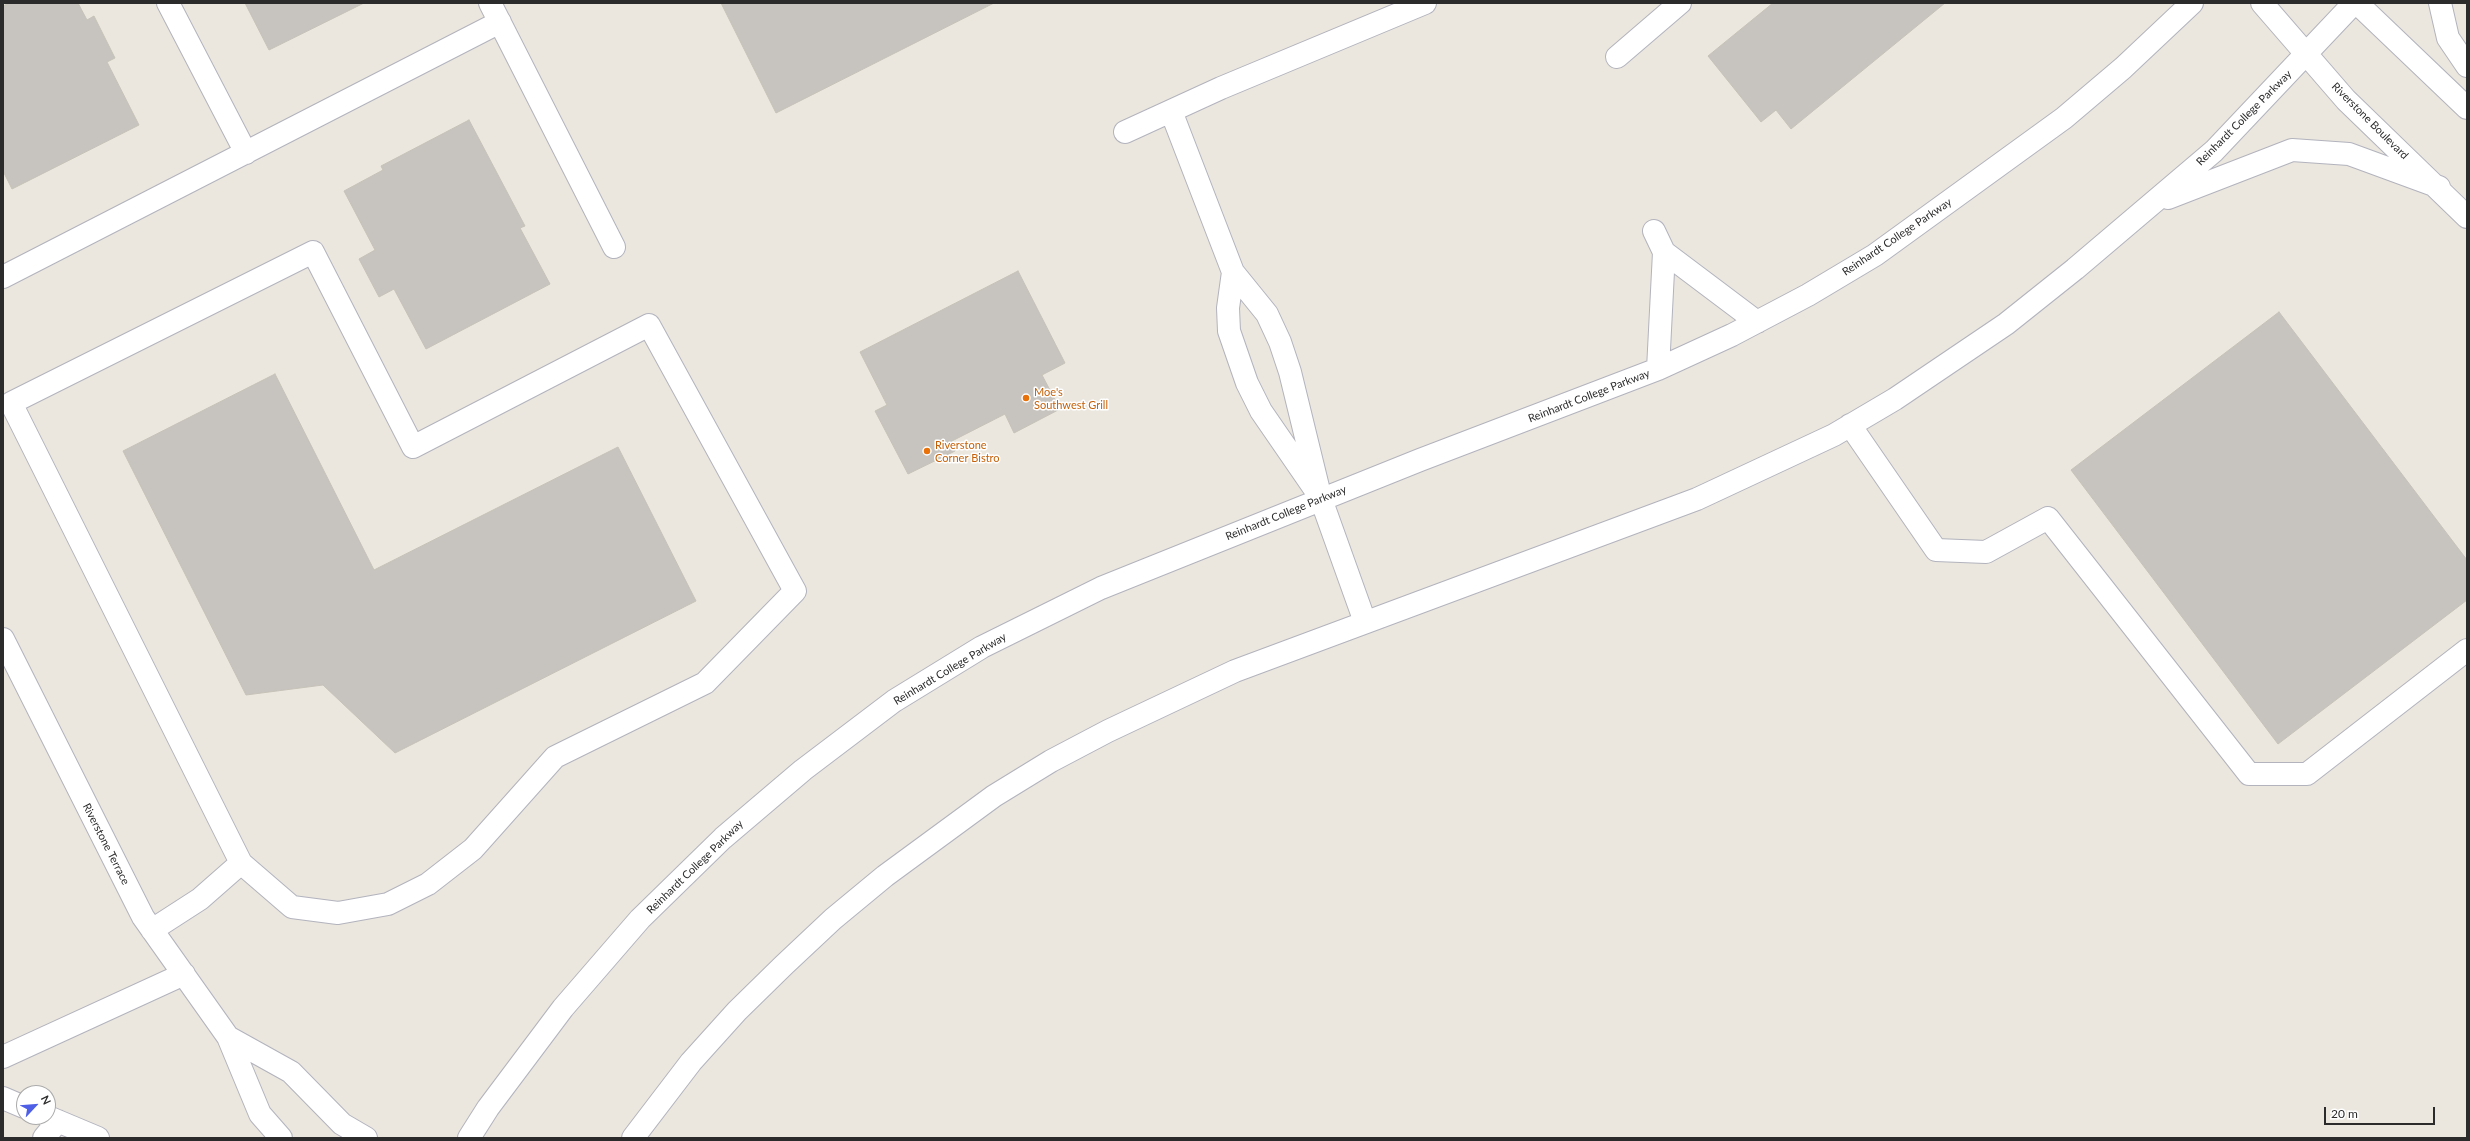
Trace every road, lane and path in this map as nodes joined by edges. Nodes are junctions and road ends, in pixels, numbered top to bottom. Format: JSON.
{"nodes":[{"id":1,"x":168,"y":3,"type":"edge"},
{"id":2,"x":490,"y":3,"type":"edge"},
{"id":3,"x":1425,"y":3,"type":"edge"},
{"id":4,"x":1680,"y":3,"type":"edge"},
{"id":5,"x":2192,"y":3,"type":"edge"},
{"id":6,"x":2262,"y":3,"type":"edge"},
{"id":7,"x":2356,"y":3,"type":"edge"},
{"id":8,"x":2440,"y":3,"type":"edge"},
{"id":9,"x":500,"y":22,"type":"junction"},
{"id":10,"x":2307,"y":55,"type":"junction"},
{"id":11,"x":1617,"y":57,"type":"dead end"},
{"id":12,"x":2467,"y":66,"type":"edge"},
{"id":13,"x":2467,"y":108,"type":"edge"},
{"id":14,"x":1171,"y":111,"type":"junction"},
{"id":15,"x":1125,"y":132,"type":"dead end"},
{"id":16,"x":246,"y":153,"type":"junction"},
{"id":17,"x":2439,"y":187,"type":"junction"},
{"id":18,"x":2152,"y":204,"type":"junction"},
{"id":19,"x":2467,"y":217,"type":"edge"},
{"id":20,"x":1654,"y":231,"type":"dead end"},
{"id":21,"x":614,"y":247,"type":"dead end"},
{"id":22,"x":1664,"y":252,"type":"junction"},
{"id":23,"x":1233,"y":272,"type":"junction"},
{"id":24,"x":3,"y":277,"type":"edge"},
{"id":25,"x":1757,"y":322,"type":"junction"},
{"id":26,"x":1658,"y":369,"type":"junction"},
{"id":27,"x":1850,"y":426,"type":"junction"},
{"id":28,"x":1321,"y":499,"type":"junction"},
{"id":29,"x":1365,"y":622,"type":"junction"},
{"id":30,"x":3,"y":639,"type":"edge"},
{"id":31,"x":2467,"y":650,"type":"edge"},
{"id":32,"x":241,"y":863,"type":"junction"},
{"id":33,"x":152,"y":930,"type":"junction"},
{"id":34,"x":184,"y":974,"type":"junction"},
{"id":35,"x":228,"y":1037,"type":"junction"},
{"id":36,"x":3,"y":1057,"type":"edge"},
{"id":37,"x":3,"y":1098,"type":"edge"},
{"id":38,"x":16,"y":1104,"type":"edge"},
{"id":39,"x":56,"y":1120,"type":"edge"},
{"id":40,"x":50,"y":1125,"type":"edge"},
{"id":41,"x":44,"y":1138,"type":"edge"},
{"id":42,"x":98,"y":1138,"type":"edge"},
{"id":43,"x":281,"y":1138,"type":"edge"},
{"id":44,"x":366,"y":1138,"type":"edge"},
{"id":45,"x":469,"y":1138,"type":"edge"},
{"id":46,"x":633,"y":1138,"type":"edge"}],
"edges":[{"from":1,"to":16,"type":"street"},
{"from":2,"to":9,"type":"street"},
{"from":3,"to":14,"type":"street"},
{"from":4,"to":11,"type":"street"},
{"from":5,"to":25,"type":"street","name":"Reinhardt College Parkway"},
{"from":6,"to":10,"type":"street","name":"Riverstone Boulevard"},
{"from":7,"to":10,"type":"street","name":"Reinhardt College Parkway"},
{"from":7,"to":13,"type":"street"},
{"from":8,"to":12,"type":"street"},
{"from":9,"to":16,"type":"street"},
{"from":9,"to":21,"type":"street"},
{"from":10,"to":17,"type":"street","name":"Riverstone Boulevard"},
{"from":10,"to":18,"type":"street","name":"Reinhardt College Parkway"},
{"from":14,"to":15,"type":"street"},
{"from":14,"to":23,"type":"street"},
{"from":16,"to":24,"type":"street"},
{"from":17,"to":18,"type":"street"},
{"from":17,"to":19,"type":"street","name":"Riverstone Boulevard"},
{"from":18,"to":27,"type":"street","name":"Reinhardt College Parkway"},
{"from":20,"to":22,"type":"street"},
{"from":22,"to":25,"type":"street"},
{"from":22,"to":26,"type":"street"},
{"from":23,"to":28,"type":"street"},
{"from":23,"to":28,"type":"street"},
{"from":25,"to":26,"type":"street","name":"Reinhardt College Parkway"},
{"from":26,"to":28,"type":"street","name":"Reinhardt College Parkway"},
{"from":27,"to":29,"type":"street","name":"Reinhardt College Parkway"},
{"from":27,"to":31,"type":"street"},
{"from":28,"to":29,"type":"street"},
{"from":28,"to":45,"type":"street","name":"Reinhardt College Parkway"},
{"from":29,"to":46,"type":"street","name":"Reinhardt College Parkway"},
{"from":30,"to":33,"type":"street","name":"Riverstone Terrace"},
{"from":32,"to":32,"type":"street"},
{"from":32,"to":33,"type":"street"},
{"from":33,"to":34,"type":"street","name":"Riverstone Terrace"},
{"from":34,"to":35,"type":"street","name":"Riverstone Terrace"},
{"from":34,"to":36,"type":"street"},
{"from":35,"to":43,"type":"street","name":"Riverstone Terrace"},
{"from":35,"to":44,"type":"street","name":"Riverstone Terrace"},
{"from":37,"to":38,"type":"street"},
{"from":39,"to":42,"type":"street"},
{"from":40,"to":41,"type":"street"}]}
